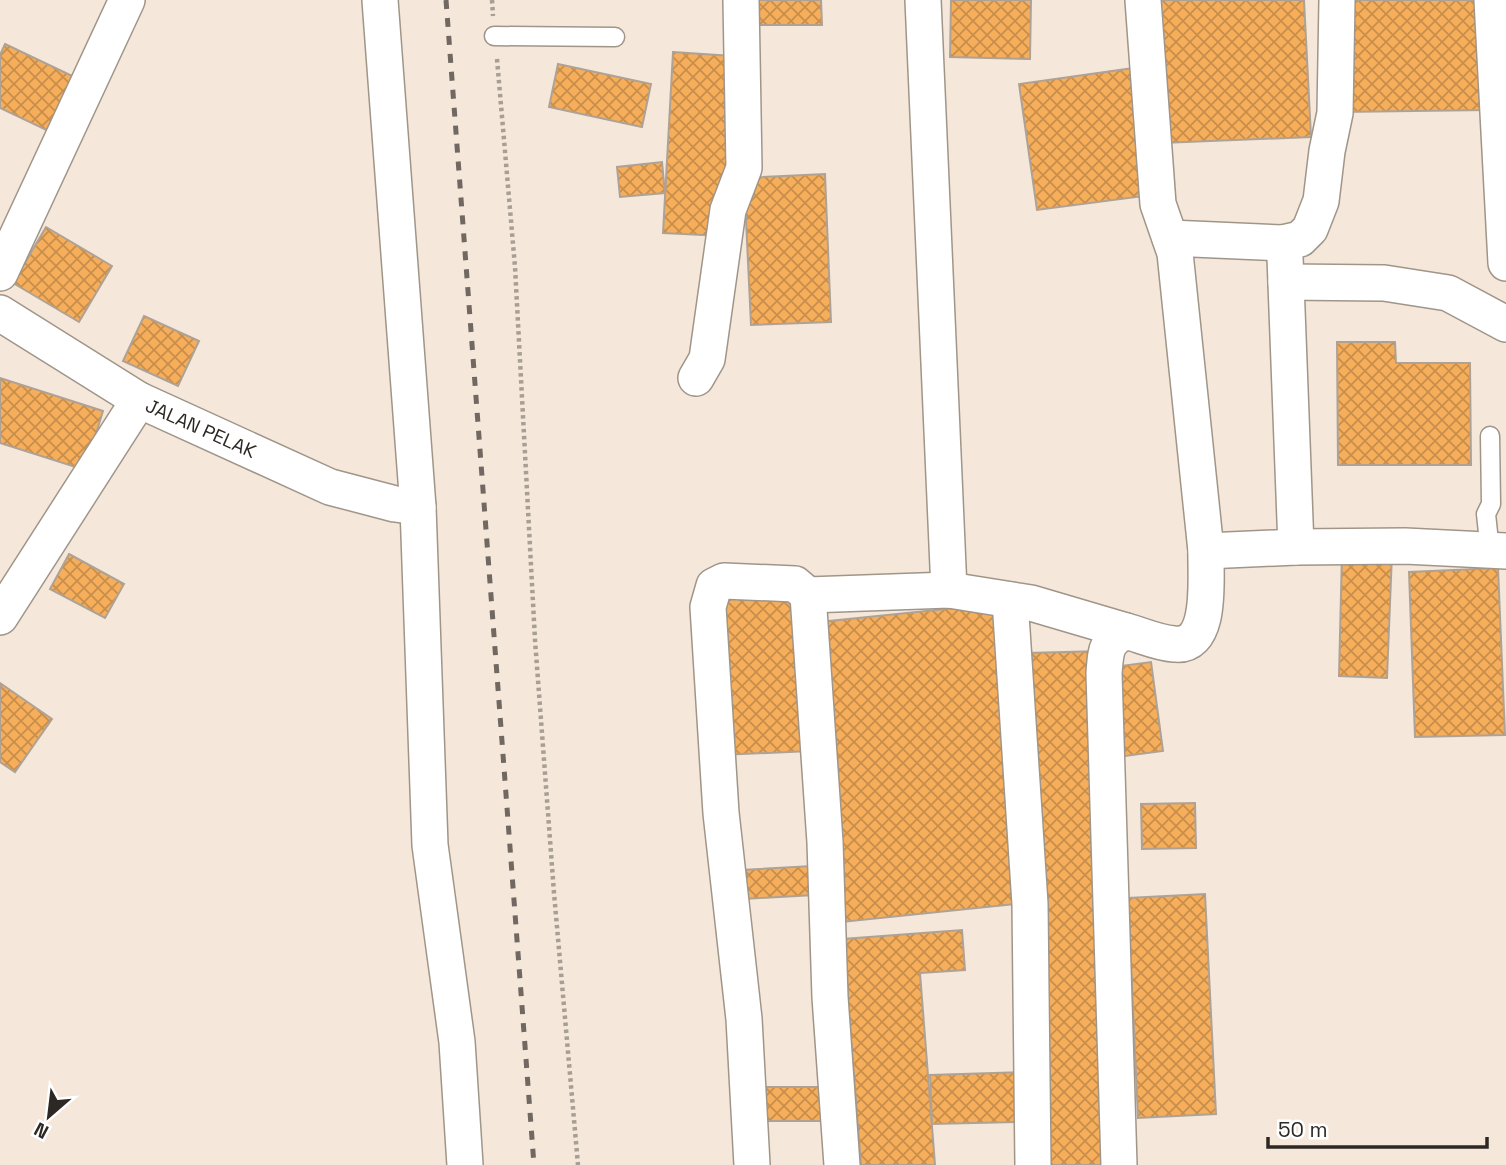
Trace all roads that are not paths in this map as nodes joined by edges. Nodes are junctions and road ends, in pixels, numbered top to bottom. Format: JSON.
{"nodes":[{"id":1,"x":127,"y":0,"type":"edge"},
{"id":2,"x":380,"y":0,"type":"edge"},
{"id":3,"x":741,"y":0,"type":"edge"},
{"id":4,"x":923,"y":0,"type":"edge"},
{"id":5,"x":1143,"y":0,"type":"edge"},
{"id":6,"x":1337,"y":0,"type":"edge"},
{"id":7,"x":1492,"y":0,"type":"edge"},
{"id":8,"x":498,"y":37,"type":"road end"},
{"id":9,"x":615,"y":37,"type":"dead end"},
{"id":10,"x":1170,"y":238,"type":"junction"},
{"id":11,"x":1282,"y":243,"type":"junction"},
{"id":12,"x":1506,"y":263,"type":"edge"},
{"id":13,"x":0,"y":273,"type":"edge"},
{"id":14,"x":1286,"y":282,"type":"junction"},
{"id":15,"x":0,"y":313,"type":"edge"},
{"id":16,"x":1506,"y":324,"type":"edge"},
{"id":17,"x":696,"y":378,"type":"dead end"},
{"id":18,"x":139,"y":400,"type":"junction"},
{"id":19,"x":1490,"y":436,"type":"dead end"},
{"id":20,"x":418,"y":507,"type":"junction"},
{"id":21,"x":1296,"y":547,"type":"junction"},
{"id":22,"x":1206,"y":551,"type":"junction"},
{"id":23,"x":1498,"y":551,"type":"edge"},
{"id":24,"x":949,"y":590,"type":"junction"},
{"id":25,"x":808,"y":595,"type":"junction"},
{"id":26,"x":1010,"y":600,"type":"junction"},
{"id":27,"x":0,"y":617,"type":"edge"},
{"id":28,"x":1126,"y":631,"type":"junction"},
{"id":29,"x":465,"y":1165,"type":"edge"},
{"id":30,"x":752,"y":1165,"type":"edge"},
{"id":31,"x":842,"y":1165,"type":"edge"},
{"id":32,"x":1033,"y":1165,"type":"edge"},
{"id":33,"x":1119,"y":1165,"type":"edge"}],
"edges":[{"from":1,"to":13,"type":"street"},
{"from":2,"to":20,"type":"street"},
{"from":3,"to":17,"type":"street"},
{"from":4,"to":24,"type":"street"},
{"from":5,"to":10,"type":"street"},
{"from":6,"to":11,"type":"street"},
{"from":7,"to":12,"type":"street"},
{"from":8,"to":9,"type":"lane"},
{"from":10,"to":11,"type":"street"},
{"from":10,"to":22,"type":"street"},
{"from":11,"to":14,"type":"street"},
{"from":14,"to":16,"type":"street"},
{"from":14,"to":21,"type":"street"},
{"from":15,"to":18,"type":"street","name":"JALAN PELAK"},
{"from":18,"to":20,"type":"street","name":"JALAN PELAK"},
{"from":18,"to":27,"type":"street"},
{"from":19,"to":23,"type":"lane"},
{"from":20,"to":29,"type":"street"},
{"from":21,"to":22,"type":"street"},
{"from":21,"to":23,"type":"street"},
{"from":22,"to":28,"type":"street"},
{"from":24,"to":25,"type":"street"},
{"from":24,"to":26,"type":"street"},
{"from":25,"to":30,"type":"street"},
{"from":25,"to":31,"type":"street"},
{"from":26,"to":28,"type":"street"},
{"from":26,"to":32,"type":"street"},
{"from":28,"to":33,"type":"street"}]}
